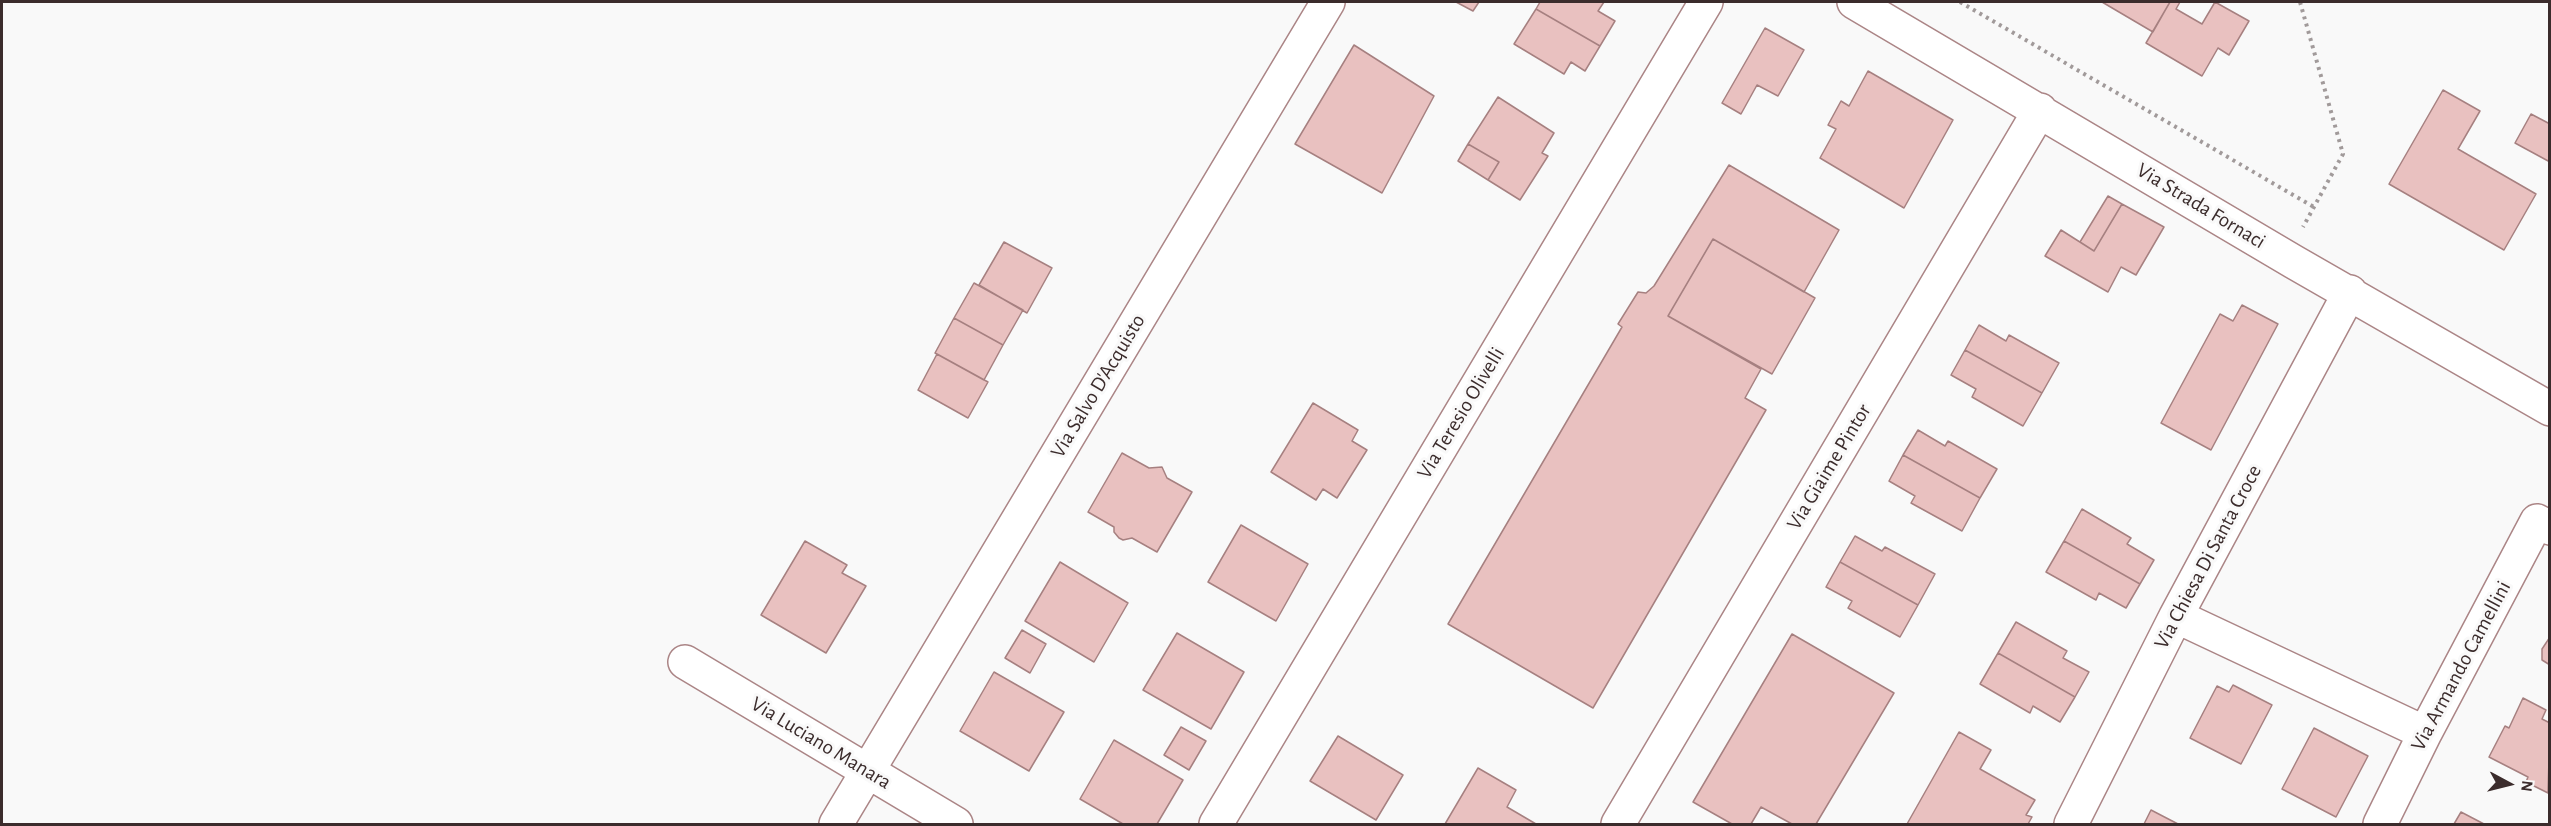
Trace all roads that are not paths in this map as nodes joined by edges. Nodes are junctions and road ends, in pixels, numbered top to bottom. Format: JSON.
{"nodes":[{"id":1,"x":1328,"y":2,"type":"edge"},
{"id":2,"x":1706,"y":2,"type":"edge"},
{"id":3,"x":1854,"y":2,"type":"edge"},
{"id":4,"x":2040,"y":110,"type":"junction"},
{"id":5,"x":2350,"y":292,"type":"junction"},
{"id":6,"x":2550,"y":409,"type":"edge"},
{"id":7,"x":2550,"y":528,"type":"edge"},
{"id":8,"x":2176,"y":616,"type":"junction"},
{"id":9,"x":685,"y":662,"type":"dead end"},
{"id":10,"x":2425,"y":733,"type":"junction"},
{"id":11,"x":866,"y":770,"type":"junction"},
{"id":12,"x":836,"y":825,"type":"edge"},
{"id":13,"x":956,"y":825,"type":"edge"},
{"id":14,"x":1216,"y":825,"type":"edge"},
{"id":15,"x":1618,"y":825,"type":"edge"},
{"id":16,"x":2071,"y":825,"type":"edge"},
{"id":17,"x":2380,"y":825,"type":"edge"}],
"edges":[{"from":1,"to":11,"type":"street","name":"Via Salvo D'Acquisto"},
{"from":2,"to":14,"type":"street","name":"Via Teresio Olivelli"},
{"from":3,"to":4,"type":"street","name":"Via Strada Fornaci"},
{"from":4,"to":5,"type":"street","name":"Via Strada Fornaci"},
{"from":4,"to":15,"type":"street","name":"Via Giaime Pintor"},
{"from":5,"to":6,"type":"street","name":"Via Strada Fornaci"},
{"from":5,"to":8,"type":"street","name":"Via Chiesa Di Santa Croce"},
{"from":7,"to":10,"type":"street","name":"Via Armando Camellini"},
{"from":8,"to":10,"type":"street"},
{"from":8,"to":16,"type":"street","name":"Via Chiesa Di Santa Croce"},
{"from":9,"to":11,"type":"street","name":"Via Luciano Manara"},
{"from":10,"to":17,"type":"street","name":"Via Armando Camellini"},
{"from":11,"to":12,"type":"street","name":"Via Salvo D'Acquisto"},
{"from":11,"to":13,"type":"street","name":"Via Luciano Manara"}]}
